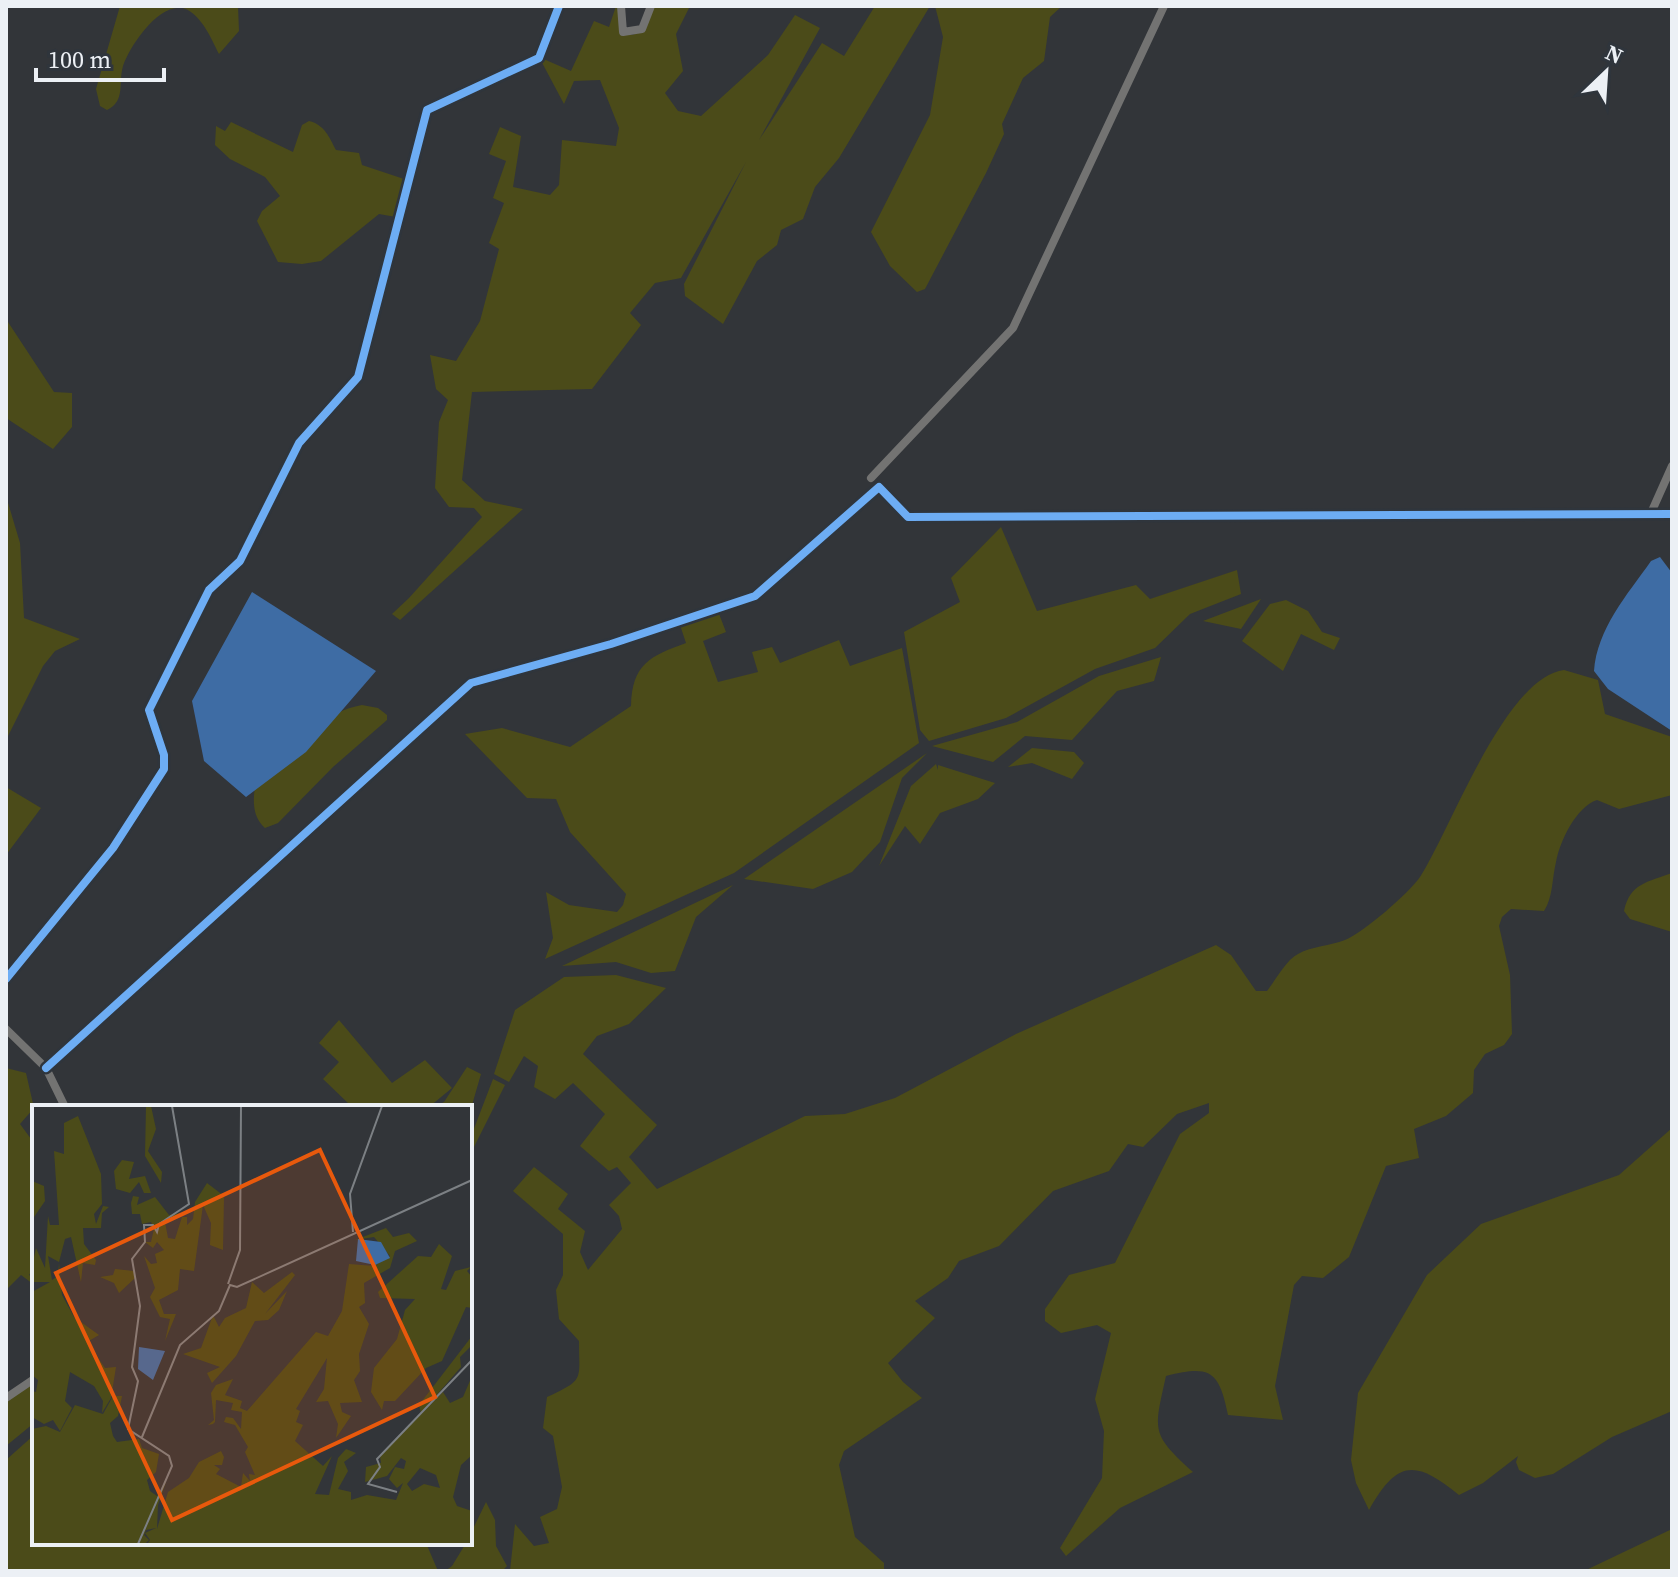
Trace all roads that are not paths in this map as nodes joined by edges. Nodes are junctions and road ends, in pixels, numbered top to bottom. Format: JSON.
{"nodes":[{"id":1,"x":559,"y":6,"type":"edge"},
{"id":2,"x":621,"y":6,"type":"edge"},
{"id":3,"x":651,"y":6,"type":"edge"},
{"id":4,"x":1164,"y":6,"type":"edge"},
{"id":5,"x":1672,"y":466,"type":"edge"},
{"id":6,"x":871,"y":478,"type":"dead end"},
{"id":7,"x":1651,"y":513,"type":"junction"},
{"id":8,"x":1672,"y":514,"type":"edge"},
{"id":9,"x":6,"y":979,"type":"edge"},
{"id":10,"x":6,"y":1029,"type":"edge"},
{"id":11,"x":46,"y":1068,"type":"junction"},
{"id":12,"x":64,"y":1105,"type":"edge"},
{"id":13,"x":32,"y":1380,"type":"edge"},
{"id":14,"x":6,"y":1398,"type":"edge"}],
"edges":[{"from":1,"to":9,"type":"street"},
{"from":2,"to":3,"type":"street"},
{"from":4,"to":6,"type":"street"},
{"from":5,"to":7,"type":"street"},
{"from":7,"to":8,"type":"street"},
{"from":7,"to":11,"type":"street"},
{"from":10,"to":11,"type":"street"},
{"from":11,"to":12,"type":"street"},
{"from":13,"to":14,"type":"street"}]}
